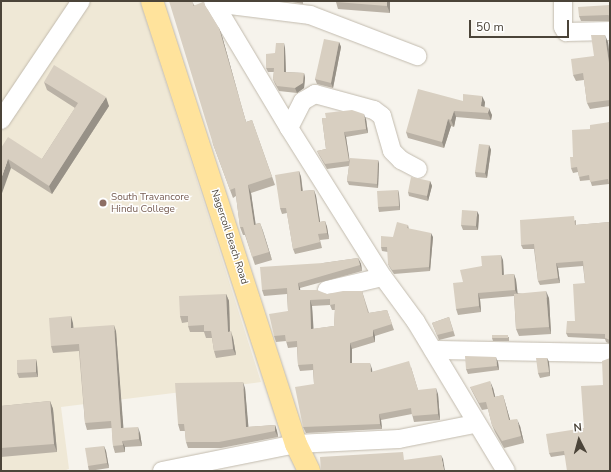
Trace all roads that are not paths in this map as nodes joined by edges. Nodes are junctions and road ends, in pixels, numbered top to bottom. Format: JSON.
{"nodes":[{"id":1,"x":81,"y":1,"type":"edge"},
{"id":2,"x":152,"y":1,"type":"edge"},
{"id":3,"x":563,"y":1,"type":"edge"},
{"id":4,"x":214,"y":2,"type":"edge"},
{"id":5,"x":610,"y":31,"type":"edge"},
{"id":6,"x":416,"y":56,"type":"dead end"},
{"id":7,"x":1,"y":120,"type":"edge"},
{"id":8,"x":289,"y":128,"type":"junction"},
{"id":9,"x":418,"y":169,"type":"dead end"},
{"id":10,"x":383,"y":277,"type":"junction"},
{"id":11,"x":327,"y":290,"type":"dead end"},
{"id":12,"x":433,"y":350,"type":"junction"},
{"id":13,"x":610,"y":353,"type":"edge"},
{"id":14,"x":475,"y":424,"type":"junction"},
{"id":15,"x":296,"y":444,"type":"junction"},
{"id":16,"x":162,"y":471,"type":"edge"},
{"id":17,"x":309,"y":471,"type":"edge"},
{"id":18,"x":506,"y":471,"type":"edge"}],
"edges":[{"from":1,"to":7,"type":"street"},
{"from":2,"to":15,"type":"main road","name":"Nagercoil Beach Road"},
{"from":3,"to":5,"type":"street"},
{"from":4,"to":6,"type":"street"},
{"from":4,"to":8,"type":"street"},
{"from":8,"to":9,"type":"street"},
{"from":8,"to":10,"type":"street"},
{"from":10,"to":11,"type":"street"},
{"from":10,"to":12,"type":"street"},
{"from":12,"to":13,"type":"street"},
{"from":12,"to":14,"type":"street"},
{"from":14,"to":15,"type":"street"},
{"from":14,"to":18,"type":"street"},
{"from":15,"to":16,"type":"street"},
{"from":15,"to":17,"type":"main road","name":"Nagercoil Beach Road"}]}
